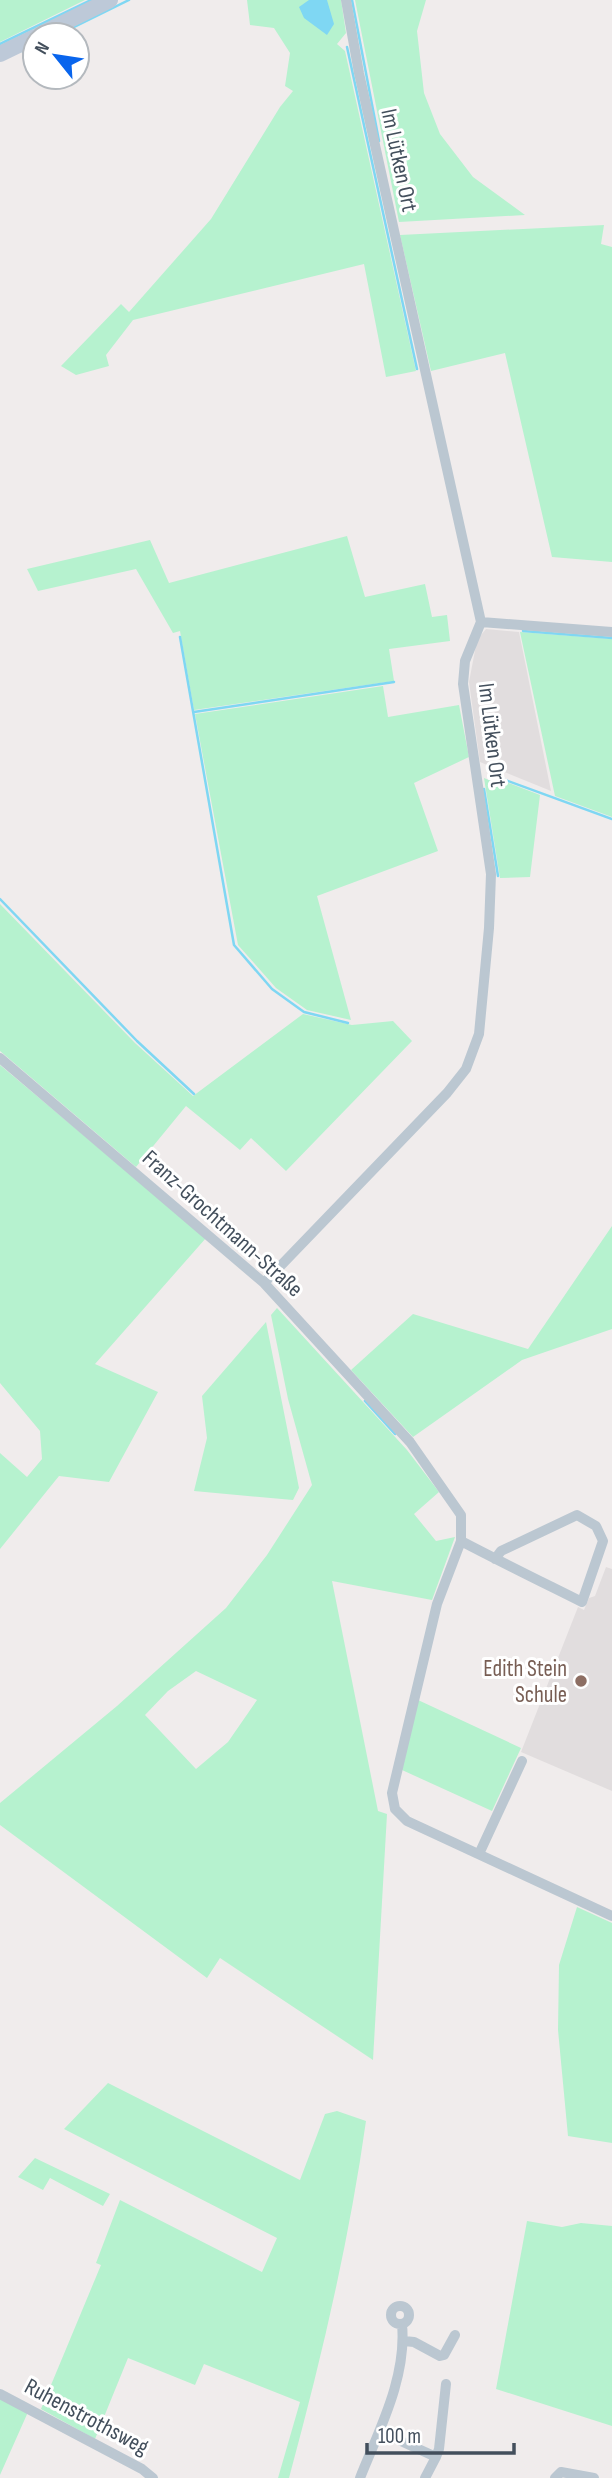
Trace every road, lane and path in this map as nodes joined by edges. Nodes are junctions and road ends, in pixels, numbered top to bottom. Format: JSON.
{"nodes":[{"id":1,"x":110,"y":0,"type":"edge"},
{"id":2,"x":346,"y":0,"type":"edge"},
{"id":3,"x":67,"y":21,"type":"edge"},
{"id":4,"x":21,"y":44,"type":"edge"},
{"id":5,"x":0,"y":54,"type":"edge"},
{"id":6,"x":481,"y":622,"type":"junction"},
{"id":7,"x":612,"y":632,"type":"edge"},
{"id":8,"x":0,"y":1058,"type":"edge"},
{"id":9,"x":264,"y":1283,"type":"junction"},
{"id":10,"x":461,"y":1541,"type":"junction"},
{"id":11,"x":495,"y":1559,"type":"junction"},
{"id":12,"x":523,"y":1761,"type":"dead end"},
{"id":13,"x":479,"y":1854,"type":"junction"},
{"id":14,"x":612,"y":1916,"type":"edge"},
{"id":15,"x":402,"y":2324,"type":"dead end"},
{"id":16,"x":455,"y":2335,"type":"dead end"},
{"id":17,"x":404,"y":2341,"type":"junction"},
{"id":18,"x":446,"y":2384,"type":"dead end"},
{"id":19,"x":0,"y":2393,"type":"edge"},
{"id":20,"x":381,"y":2432,"type":"junction"},
{"id":21,"x":436,"y":2456,"type":"junction"},
{"id":22,"x":153,"y":2478,"type":"edge"},
{"id":23,"x":360,"y":2478,"type":"edge"},
{"id":24,"x":425,"y":2478,"type":"edge"},
{"id":25,"x":555,"y":2478,"type":"edge"},
{"id":26,"x":594,"y":2478,"type":"edge"}],
"edges":[{"from":1,"to":3,"type":"main road"},
{"from":2,"to":6,"type":"street","name":"Im Lütken Ort"},
{"from":4,"to":5,"type":"main road"},
{"from":6,"to":7,"type":"street"},
{"from":6,"to":9,"type":"street","name":"Im Lütken Ort"},
{"from":8,"to":9,"type":"street","name":"Franz-Grochtmann-Straße"},
{"from":9,"to":10,"type":"street","name":"Franz-Grochtmann-Straße"},
{"from":10,"to":11,"type":"street"},
{"from":10,"to":13,"type":"street","name":"Franz-Grochtmann-Straße"},
{"from":11,"to":11,"type":"street"},
{"from":12,"to":13,"type":"street"},
{"from":13,"to":14,"type":"street","name":"Franz-Grochtmann-Straße"},
{"from":15,"to":17,"type":"street"},
{"from":16,"to":17,"type":"street"},
{"from":17,"to":20,"type":"street"},
{"from":18,"to":21,"type":"street"},
{"from":19,"to":22,"type":"street","name":"Ruhenstrothsweg"},
{"from":20,"to":21,"type":"street"},
{"from":20,"to":23,"type":"street"},
{"from":21,"to":24,"type":"street"},
{"from":25,"to":26,"type":"street"}]}
